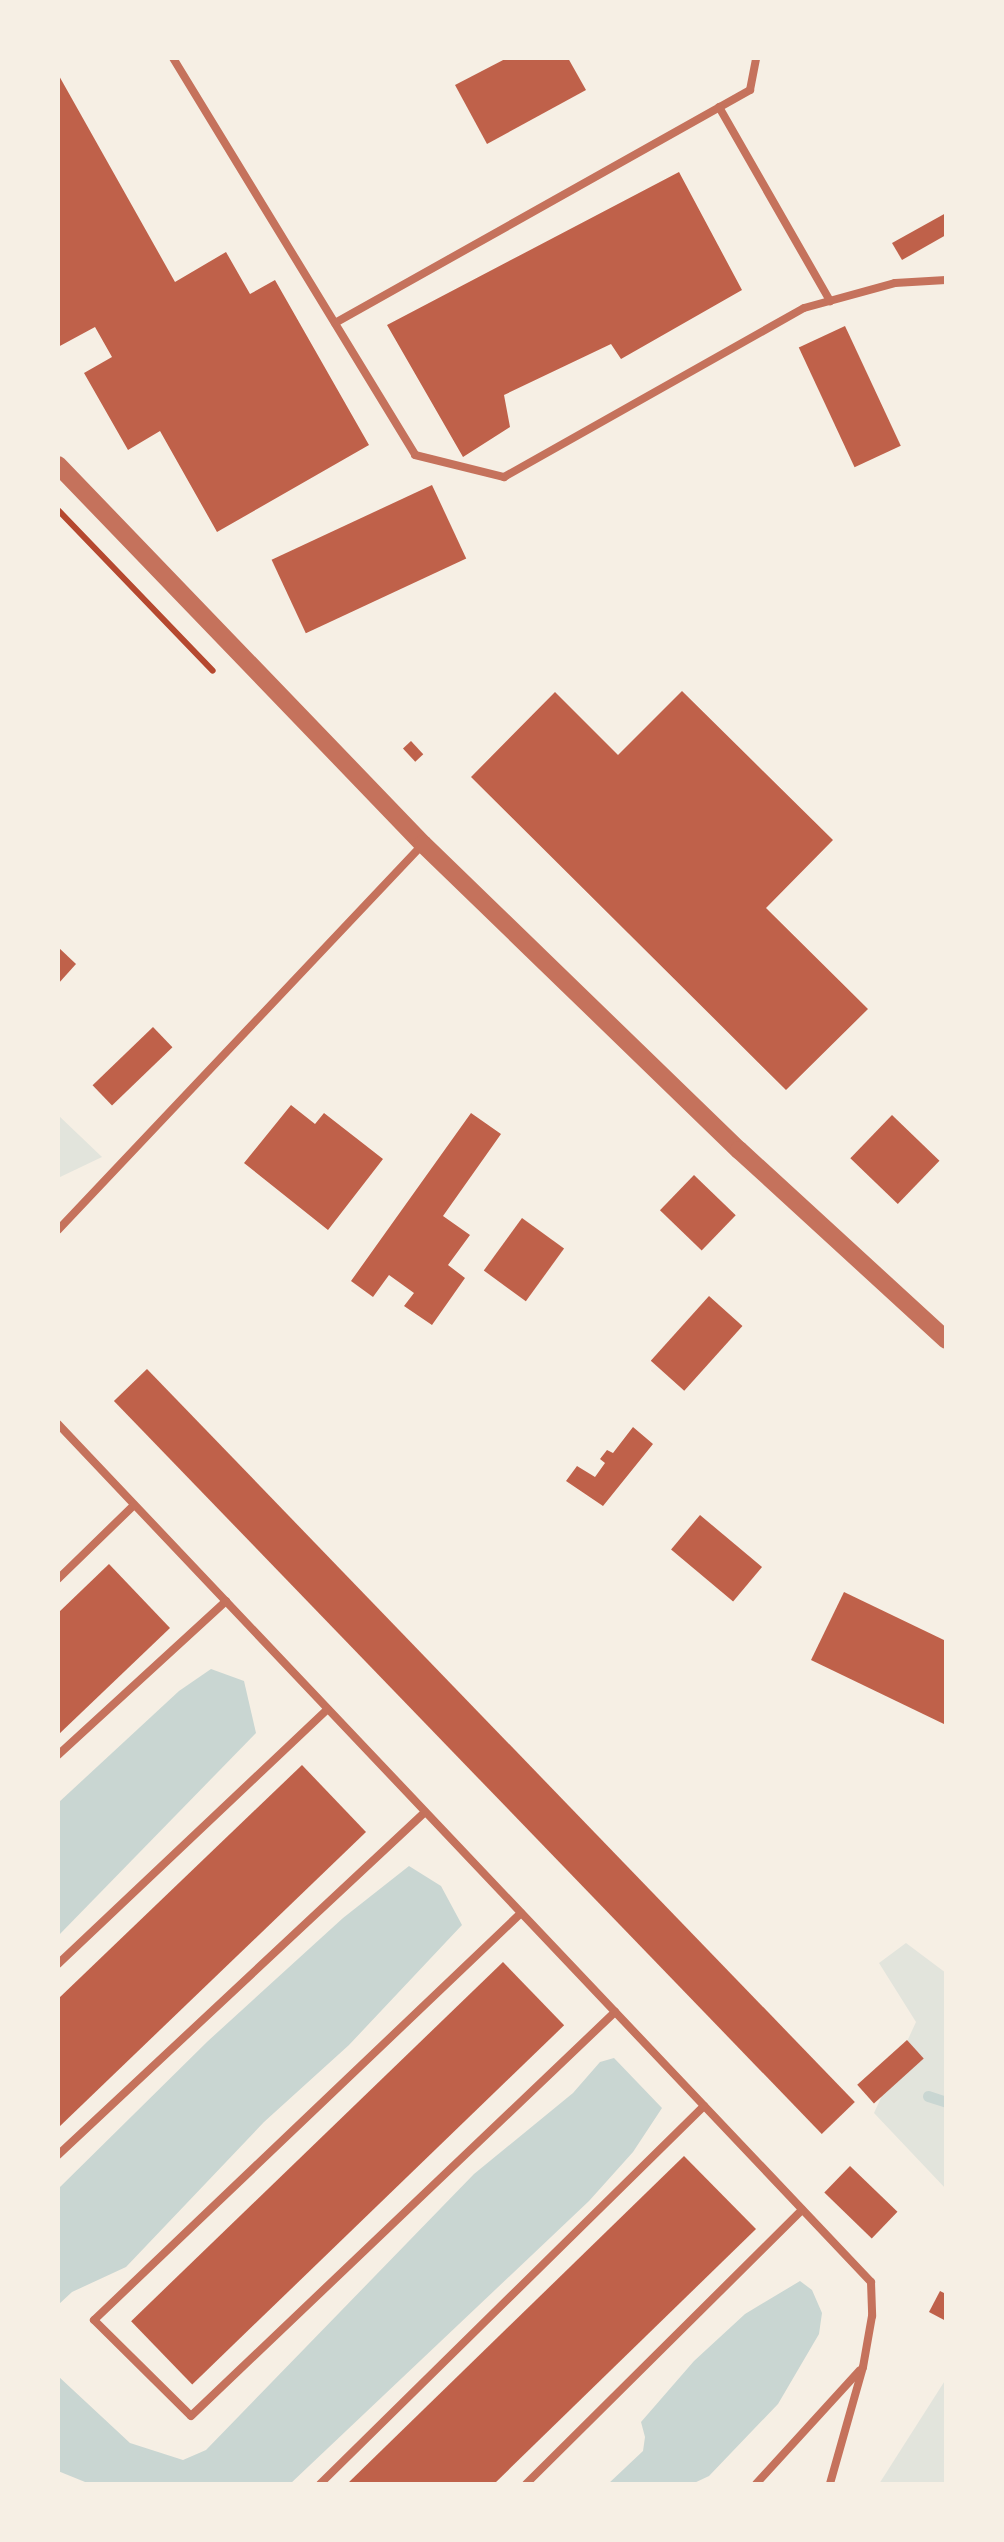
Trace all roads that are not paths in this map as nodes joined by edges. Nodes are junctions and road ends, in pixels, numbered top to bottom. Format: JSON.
{"nodes":[{"id":1,"x":173,"y":58,"type":"edge"},
{"id":2,"x":756,"y":58,"type":"edge"},
{"id":3,"x":720,"y":107,"type":"junction"},
{"id":4,"x":946,"y":280,"type":"edge"},
{"id":5,"x":830,"y":301,"type":"junction"},
{"id":6,"x":334,"y":323,"type":"junction"},
{"id":7,"x":58,"y":465,"type":"edge"},
{"id":8,"x":423,"y":844,"type":"junction"},
{"id":9,"x":58,"y":1230,"type":"edge"},
{"id":10,"x":945,"y":1336,"type":"edge"},
{"id":11,"x":58,"y":1424,"type":"edge"},
{"id":12,"x":134,"y":1504,"type":"junction"},
{"id":13,"x":58,"y":1579,"type":"edge"},
{"id":14,"x":226,"y":1602,"type":"junction"},
{"id":15,"x":328,"y":1709,"type":"junction"},
{"id":16,"x":58,"y":1755,"type":"edge"},
{"id":17,"x":425,"y":1812,"type":"junction"},
{"id":18,"x":521,"y":1913,"type":"junction"},
{"id":19,"x":58,"y":1964,"type":"edge"},
{"id":20,"x":615,"y":2012,"type":"junction"},
{"id":21,"x":704,"y":2106,"type":"junction"},
{"id":22,"x":58,"y":2155,"type":"edge"},
{"id":23,"x":802,"y":2210,"type":"junction"},
{"id":24,"x":863,"y":2366,"type":"junction"},
{"id":25,"x":320,"y":2484,"type":"edge"},
{"id":26,"x":526,"y":2484,"type":"edge"},
{"id":27,"x":756,"y":2484,"type":"edge"},
{"id":28,"x":830,"y":2484,"type":"edge"}],
"edges":[{"from":1,"to":6,"type":"lane"},
{"from":2,"to":3,"type":"lane"},
{"from":3,"to":5,"type":"lane"},
{"from":3,"to":6,"type":"lane"},
{"from":4,"to":5,"type":"lane"},
{"from":5,"to":6,"type":"lane"},
{"from":7,"to":8,"type":"street"},
{"from":8,"to":9,"type":"lane"},
{"from":8,"to":10,"type":"street"},
{"from":11,"to":12,"type":"lane"},
{"from":12,"to":13,"type":"lane"},
{"from":12,"to":14,"type":"lane"},
{"from":14,"to":15,"type":"lane"},
{"from":14,"to":16,"type":"lane"},
{"from":15,"to":17,"type":"lane"},
{"from":15,"to":19,"type":"lane"},
{"from":17,"to":18,"type":"lane"},
{"from":17,"to":22,"type":"lane"},
{"from":18,"to":20,"type":"lane"},
{"from":18,"to":20,"type":"lane"},
{"from":20,"to":21,"type":"lane"},
{"from":21,"to":23,"type":"lane"},
{"from":21,"to":25,"type":"lane"},
{"from":23,"to":24,"type":"lane"},
{"from":23,"to":26,"type":"lane"},
{"from":24,"to":27,"type":"lane"},
{"from":24,"to":28,"type":"lane"}]}
